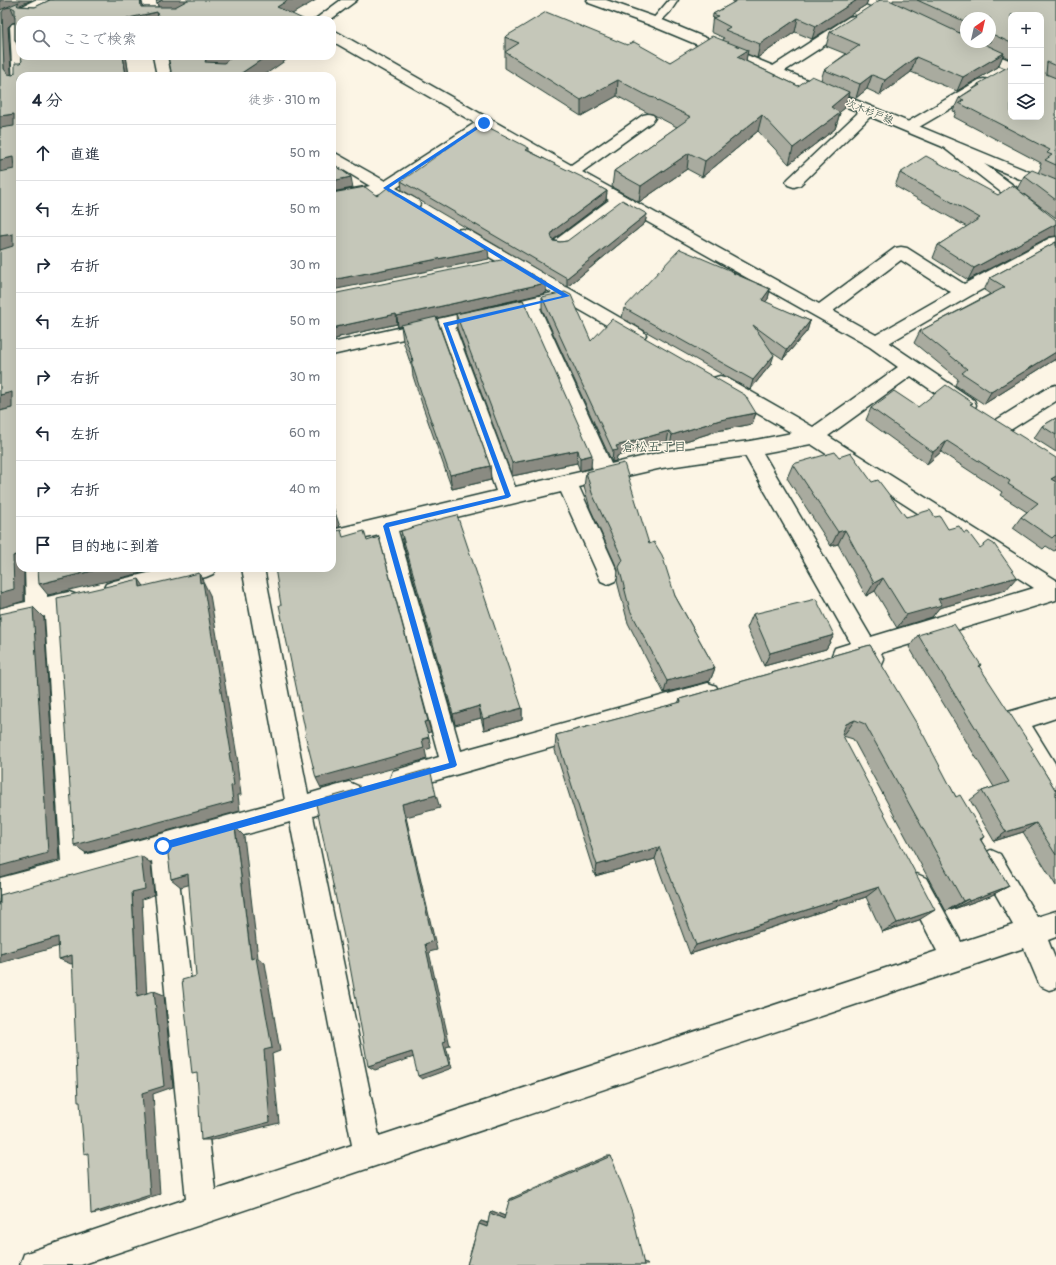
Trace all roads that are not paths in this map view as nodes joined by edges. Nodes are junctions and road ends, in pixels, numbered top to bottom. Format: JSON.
{"nodes":[{"id":1,"x":149,"y":0,"type":"edge"},
{"id":2,"x":350,"y":0,"type":"edge"},
{"id":3,"x":594,"y":0,"type":"edge"},
{"id":4,"x":674,"y":0,"type":"edge"},
{"id":5,"x":879,"y":1,"type":"edge"},
{"id":6,"x":48,"y":5,"type":"edge"},
{"id":7,"x":26,"y":10,"type":"edge"},
{"id":8,"x":153,"y":16,"type":"edge"},
{"id":9,"x":327,"y":16,"type":"edge"},
{"id":10,"x":914,"y":20,"type":"edge"},
{"id":11,"x":0,"y":22,"type":"edge"},
{"id":12,"x":655,"y":22,"type":"junction"},
{"id":13,"x":16,"y":27,"type":"edge"},
{"id":14,"x":0,"y":35,"type":"edge"},
{"id":15,"x":336,"y":37,"type":"edge"},
{"id":16,"x":973,"y":48,"type":"edge"},
{"id":17,"x":20,"y":60,"type":"edge"},
{"id":18,"x":161,"y":60,"type":"edge"},
{"id":19,"x":1008,"y":65,"type":"edge"},
{"id":20,"x":1008,"y":68,"type":"edge"},
{"id":21,"x":20,"y":72,"type":"edge"},
{"id":22,"x":163,"y":72,"type":"edge"},
{"id":23,"x":774,"y":72,"type":"junction"},
{"id":24,"x":868,"y":110,"type":"junction"},
{"id":25,"x":648,"y":118,"type":"dead end"},
{"id":26,"x":484,"y":123,"type":"junction"},
{"id":27,"x":909,"y":127,"type":"junction"},
{"id":28,"x":948,"y":144,"type":"junction"},
{"id":29,"x":336,"y":159,"type":"edge"},
{"id":30,"x":571,"y":172,"type":"junction"},
{"id":31,"x":794,"y":182,"type":"dead end"},
{"id":32,"x":385,"y":188,"type":"junction"},
{"id":33,"x":1056,"y":189,"type":"edge"},
{"id":34,"x":336,"y":197,"type":"edge"},
{"id":35,"x":620,"y":200,"type":"junction"},
{"id":36,"x":425,"y":212,"type":"edge"},
{"id":37,"x":1040,"y":214,"type":"edge"},
{"id":38,"x":445,"y":223,"type":"edge"},
{"id":39,"x":1056,"y":242,"type":"edge"},
{"id":40,"x":560,"y":245,"type":"edge"},
{"id":41,"x":510,"y":262,"type":"junction"},
{"id":42,"x":487,"y":267,"type":"edge"},
{"id":43,"x":964,"y":292,"type":"junction"},
{"id":44,"x":567,"y":296,"type":"junction"},
{"id":45,"x":530,"y":306,"type":"junction"},
{"id":46,"x":820,"y":312,"type":"junction"},
{"id":47,"x":444,"y":324,"type":"junction"},
{"id":48,"x":650,"y":343,"type":"edge"},
{"id":49,"x":876,"y":343,"type":"junction"},
{"id":50,"x":336,"y":347,"type":"edge"},
{"id":51,"x":911,"y":367,"type":"junction"},
{"id":52,"x":704,"y":374,"type":"edge"},
{"id":53,"x":1056,"y":392,"type":"edge"},
{"id":54,"x":989,"y":420,"type":"junction"},
{"id":55,"x":814,"y":436,"type":"junction"},
{"id":56,"x":1019,"y":439,"type":"edge"},
{"id":57,"x":750,"y":448,"type":"junction"},
{"id":58,"x":605,"y":473,"type":"junction"},
{"id":59,"x":567,"y":482,"type":"junction"},
{"id":60,"x":508,"y":496,"type":"junction"},
{"id":61,"x":386,"y":526,"type":"junction"},
{"id":62,"x":336,"y":537,"type":"edge"},
{"id":63,"x":37,"y":572,"type":"edge"},
{"id":64,"x":189,"y":572,"type":"edge"},
{"id":65,"x":254,"y":572,"type":"edge"},
{"id":66,"x":608,"y":575,"type":"dead end"},
{"id":67,"x":1056,"y":591,"type":"edge"},
{"id":68,"x":46,"y":606,"type":"junction"},
{"id":69,"x":0,"y":617,"type":"edge"},
{"id":70,"x":866,"y":649,"type":"junction"},
{"id":71,"x":820,"y":662,"type":"edge"},
{"id":72,"x":882,"y":676,"type":"edge"},
{"id":73,"x":728,"y":688,"type":"edge"},
{"id":74,"x":1056,"y":708,"type":"edge"},
{"id":75,"x":453,"y":765,"type":"junction"},
{"id":76,"x":1056,"y":787,"type":"edge"},
{"id":77,"x":299,"y":808,"type":"junction"},
{"id":78,"x":981,"y":845,"type":"edge"},
{"id":79,"x":163,"y":846,"type":"junction"},
{"id":80,"x":907,"y":867,"type":"edge"},
{"id":81,"x":74,"y":871,"type":"junction"},
{"id":82,"x":0,"y":891,"type":"edge"},
{"id":83,"x":1044,"y":929,"type":"edge"},
{"id":84,"x":955,"y":958,"type":"junction"},
{"id":85,"x":1049,"y":977,"type":"dead end"},
{"id":86,"x":368,"y":1154,"type":"junction"},
{"id":87,"x":202,"y":1209,"type":"junction"},
{"id":88,"x":35,"y":1265,"type":"edge"}],
"edges":[{"from":1,"to":8,"type":"street"},
{"from":2,"to":9,"type":"street"},
{"from":3,"to":12,"type":"street","name":"次木杉戸線"},
{"from":4,"to":12,"type":"lane"},
{"from":5,"to":10,"type":"street"},
{"from":5,"to":23,"type":"street"},
{"from":6,"to":7,"type":"street"},
{"from":7,"to":11,"type":"street"},
{"from":12,"to":23,"type":"street","name":"次木杉戸線"},
{"from":13,"to":14,"type":"street"},
{"from":15,"to":26,"type":"street"},
{"from":16,"to":19,"type":"street"},
{"from":17,"to":21,"type":"street"},
{"from":18,"to":22,"type":"street"},
{"from":20,"to":27,"type":"street"},
{"from":23,"to":24,"type":"street","name":"次木杉戸線"},
{"from":24,"to":27,"type":"street","name":"次木杉戸線"},
{"from":24,"to":31,"type":"street"},
{"from":25,"to":30,"type":"street"},
{"from":26,"to":30,"type":"street"},
{"from":26,"to":32,"type":"street"},
{"from":27,"to":28,"type":"street","name":"次木杉戸線"},
{"from":28,"to":33,"type":"street","name":"次木杉戸線"},
{"from":28,"to":37,"type":"street"},
{"from":29,"to":32,"type":"street"},
{"from":30,"to":35,"type":"street"},
{"from":32,"to":34,"type":"street"},
{"from":32,"to":36,"type":"street"},
{"from":35,"to":40,"type":"street"},
{"from":35,"to":46,"type":"street"},
{"from":38,"to":41,"type":"street"},
{"from":39,"to":43,"type":"street"},
{"from":41,"to":42,"type":"street"},
{"from":41,"to":44,"type":"street"},
{"from":43,"to":46,"type":"street"},
{"from":43,"to":49,"type":"street"},
{"from":44,"to":45,"type":"street"},
{"from":44,"to":48,"type":"street"},
{"from":45,"to":47,"type":"street"},
{"from":45,"to":58,"type":"street"},
{"from":46,"to":49,"type":"street"},
{"from":47,"to":50,"type":"street"},
{"from":47,"to":60,"type":"street"},
{"from":49,"to":51,"type":"street"},
{"from":51,"to":54,"type":"street"},
{"from":51,"to":55,"type":"street"},
{"from":52,"to":55,"type":"street"},
{"from":53,"to":54,"type":"street"},
{"from":54,"to":56,"type":"street"},
{"from":55,"to":57,"type":"street"},
{"from":55,"to":67,"type":"street"},
{"from":57,"to":58,"type":"street"},
{"from":57,"to":70,"type":"street"},
{"from":58,"to":59,"type":"street"},
{"from":59,"to":60,"type":"street"},
{"from":59,"to":66,"type":"street"},
{"from":60,"to":61,"type":"street"},
{"from":61,"to":62,"type":"street"},
{"from":61,"to":75,"type":"street"},
{"from":63,"to":68,"type":"street"},
{"from":64,"to":68,"type":"street"},
{"from":65,"to":77,"type":"street"},
{"from":67,"to":70,"type":"street"},
{"from":68,"to":69,"type":"street"},
{"from":68,"to":81,"type":"street"},
{"from":70,"to":71,"type":"street"},
{"from":70,"to":72,"type":"street"},
{"from":73,"to":75,"type":"street"},
{"from":74,"to":76,"type":"street"},
{"from":75,"to":77,"type":"street"},
{"from":77,"to":79,"type":"street"},
{"from":77,"to":86,"type":"street"},
{"from":78,"to":83,"type":"street"},
{"from":79,"to":81,"type":"street"},
{"from":79,"to":87,"type":"street"},
{"from":80,"to":84,"type":"street"},
{"from":81,"to":82,"type":"street"},
{"from":83,"to":84,"type":"street"},
{"from":83,"to":85,"type":"street"},
{"from":84,"to":86,"type":"street"},
{"from":86,"to":87,"type":"street"},
{"from":87,"to":88,"type":"street"}]}
